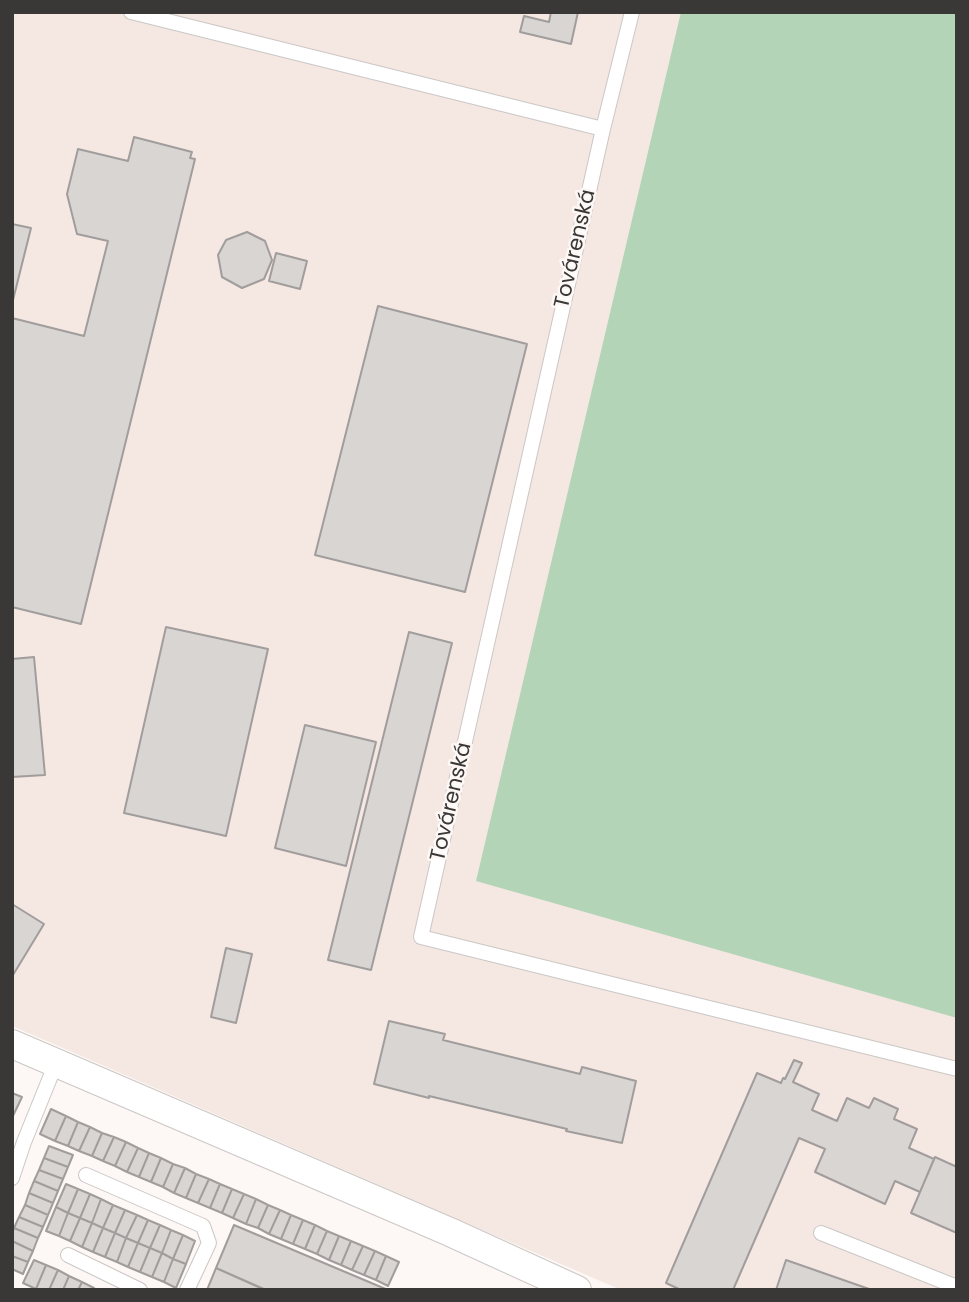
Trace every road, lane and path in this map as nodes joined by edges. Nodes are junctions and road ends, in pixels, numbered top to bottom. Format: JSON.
{"nodes":[{"id":1,"x":131,"y":12,"type":"edge"},
{"id":2,"x":632,"y":12,"type":"edge"},
{"id":3,"x":157,"y":15,"type":"edge"},
{"id":4,"x":603,"y":129,"type":"junction"},
{"id":5,"x":12,"y":1044,"type":"edge"},
{"id":6,"x":56,"y":1063,"type":"junction"},
{"id":7,"x":957,"y":1069,"type":"edge"},
{"id":8,"x":18,"y":1139,"type":"edge"},
{"id":9,"x":86,"y":1175,"type":"dead end"},
{"id":10,"x":12,"y":1178,"type":"edge"},
{"id":11,"x":821,"y":1233,"type":"dead end"},
{"id":12,"x":68,"y":1255,"type":"dead end"},
{"id":13,"x":957,"y":1287,"type":"edge"},
{"id":14,"x":140,"y":1290,"type":"edge"},
{"id":15,"x":187,"y":1290,"type":"edge"},
{"id":16,"x":577,"y":1290,"type":"edge"}],
"edges":[{"from":1,"to":3,"type":"lane"},
{"from":2,"to":4,"type":"lane","name":"Továrenská"},
{"from":3,"to":4,"type":"lane"},
{"from":4,"to":7,"type":"lane","name":"Továrenská"},
{"from":5,"to":6,"type":"street"},
{"from":6,"to":8,"type":"lane"},
{"from":6,"to":16,"type":"street"},
{"from":8,"to":10,"type":"lane"},
{"from":9,"to":15,"type":"lane"},
{"from":11,"to":13,"type":"lane"},
{"from":12,"to":14,"type":"lane"}]}
